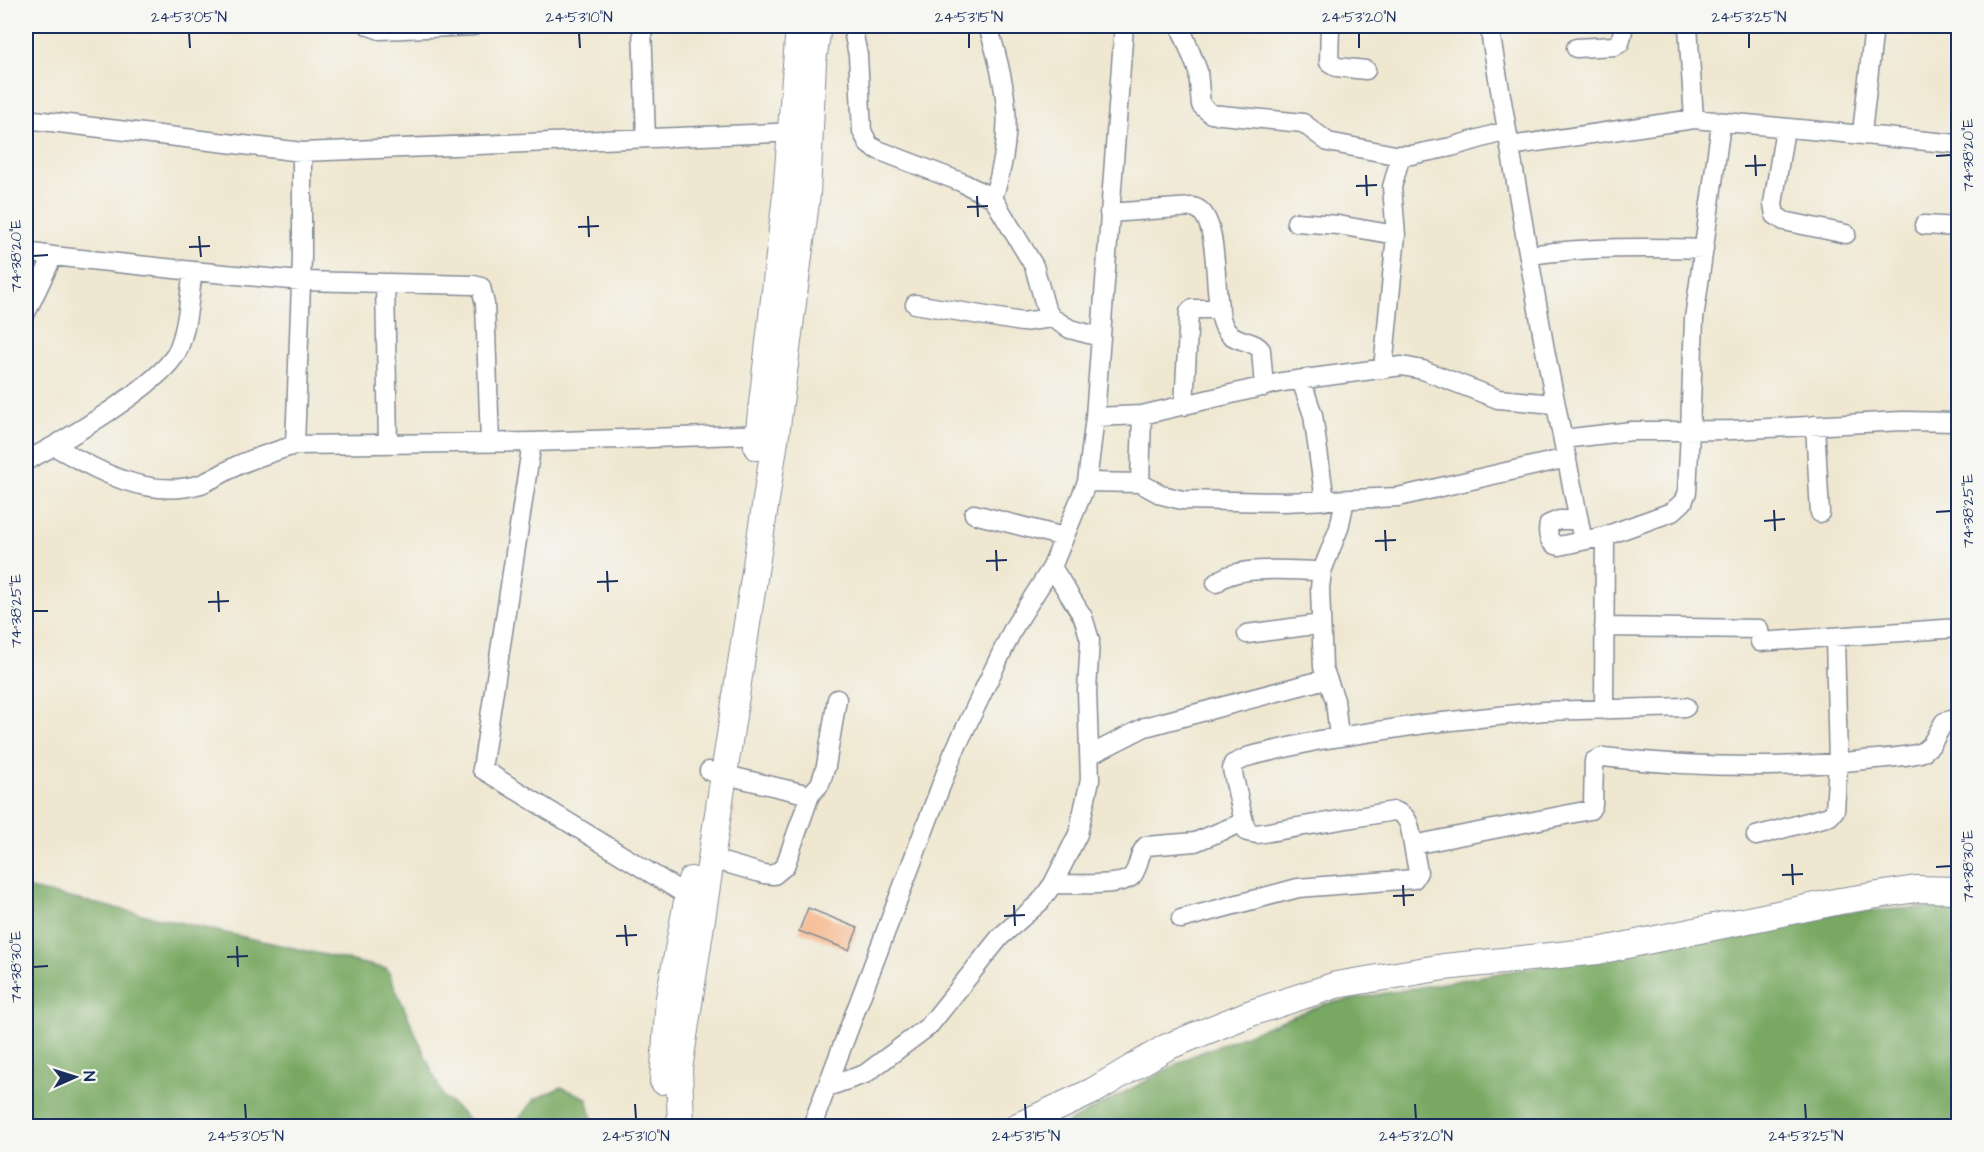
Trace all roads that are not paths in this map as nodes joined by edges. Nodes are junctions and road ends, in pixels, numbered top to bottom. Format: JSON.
{"nodes":[{"id":1,"x":369,"y":26,"type":"edge"},
{"id":2,"x":474,"y":26,"type":"edge"},
{"id":3,"x":642,"y":26,"type":"edge"},
{"id":4,"x":799,"y":26,"type":"edge"},
{"id":5,"x":818,"y":26,"type":"edge"},
{"id":6,"x":852,"y":26,"type":"edge"},
{"id":7,"x":988,"y":26,"type":"edge"},
{"id":8,"x":1124,"y":26,"type":"edge"},
{"id":9,"x":1180,"y":26,"type":"edge"},
{"id":10,"x":1330,"y":26,"type":"edge"},
{"id":11,"x":1489,"y":26,"type":"edge"},
{"id":12,"x":1624,"y":26,"type":"edge"},
{"id":13,"x":1874,"y":26,"type":"edge"},
{"id":14,"x":1694,"y":28,"type":"edge"},
{"id":15,"x":1576,"y":48,"type":"dead end"},
{"id":16,"x":1366,"y":70,"type":"dead end"},
{"id":17,"x":26,"y":119,"type":"edge"},
{"id":18,"x":1695,"y":119,"type":"junction"},
{"id":19,"x":1721,"y":124,"type":"junction"},
{"id":20,"x":1785,"y":128,"type":"junction"},
{"id":21,"x":800,"y":132,"type":"junction"},
{"id":22,"x":1862,"y":133,"type":"junction"},
{"id":23,"x":646,"y":138,"type":"junction"},
{"id":24,"x":1508,"y":139,"type":"junction"},
{"id":25,"x":1959,"y":144,"type":"edge"},
{"id":26,"x":302,"y":152,"type":"junction"},
{"id":27,"x":1401,"y":155,"type":"junction"},
{"id":28,"x":993,"y":198,"type":"junction"},
{"id":29,"x":1109,"y":213,"type":"junction"},
{"id":30,"x":1296,"y":222,"type":"dead end"},
{"id":31,"x":1924,"y":225,"type":"dead end"},
{"id":32,"x":1959,"y":226,"type":"edge"},
{"id":33,"x":1846,"y":234,"type":"dead end"},
{"id":34,"x":1396,"y":235,"type":"junction"},
{"id":35,"x":1704,"y":249,"type":"junction"},
{"id":36,"x":26,"y":252,"type":"edge"},
{"id":37,"x":1529,"y":255,"type":"junction"},
{"id":38,"x":53,"y":256,"type":"junction"},
{"id":39,"x":193,"y":271,"type":"junction"},
{"id":40,"x":301,"y":281,"type":"junction"},
{"id":41,"x":385,"y":283,"type":"junction"},
{"id":42,"x":915,"y":304,"type":"dead end"},
{"id":43,"x":1220,"y":309,"type":"junction"},
{"id":44,"x":26,"y":313,"type":"edge"},
{"id":45,"x":1052,"y":318,"type":"junction"},
{"id":46,"x":1100,"y":337,"type":"junction"},
{"id":47,"x":1383,"y":369,"type":"junction"},
{"id":48,"x":1301,"y":380,"type":"junction"},
{"id":49,"x":1264,"y":387,"type":"junction"},
{"id":50,"x":1555,"y":404,"type":"junction"},
{"id":51,"x":1184,"y":406,"type":"junction"},
{"id":52,"x":1142,"y":415,"type":"junction"},
{"id":53,"x":1095,"y":417,"type":"junction"},
{"id":54,"x":1815,"y":425,"type":"junction"},
{"id":55,"x":1958,"y":427,"type":"edge"},
{"id":56,"x":1690,"y":431,"type":"junction"},
{"id":57,"x":768,"y":434,"type":"junction"},
{"id":58,"x":1563,"y":440,"type":"junction"},
{"id":59,"x":490,"y":442,"type":"junction"},
{"id":60,"x":532,"y":442,"type":"junction"},
{"id":61,"x":388,"y":444,"type":"junction"},
{"id":62,"x":295,"y":445,"type":"junction"},
{"id":63,"x":54,"y":446,"type":"junction"},
{"id":64,"x":1567,"y":458,"type":"junction"},
{"id":65,"x":26,"y":461,"type":"edge"},
{"id":66,"x":1087,"y":482,"type":"junction"},
{"id":67,"x":1140,"y":483,"type":"junction"},
{"id":68,"x":1345,"y":500,"type":"junction"},
{"id":69,"x":1325,"y":501,"type":"junction"},
{"id":70,"x":1820,"y":513,"type":"dead end"},
{"id":71,"x":974,"y":514,"type":"dead end"},
{"id":72,"x":1579,"y":520,"type":"junction"},
{"id":73,"x":1605,"y":536,"type":"junction"},
{"id":74,"x":1064,"y":537,"type":"junction"},
{"id":75,"x":1583,"y":542,"type":"junction"},
{"id":76,"x":1052,"y":567,"type":"junction"},
{"id":77,"x":1322,"y":571,"type":"junction"},
{"id":78,"x":1216,"y":583,"type":"dead end"},
{"id":79,"x":1321,"y":624,"type":"junction"},
{"id":80,"x":1604,"y":627,"type":"junction"},
{"id":81,"x":1959,"y":628,"type":"edge"},
{"id":82,"x":1247,"y":634,"type":"dead end"},
{"id":83,"x":1835,"y":638,"type":"junction"},
{"id":84,"x":1326,"y":679,"type":"junction"},
{"id":85,"x":837,"y":699,"type":"dead end"},
{"id":86,"x":1686,"y":707,"type":"dead end"},
{"id":87,"x":1604,"y":710,"type":"junction"},
{"id":88,"x":1959,"y":718,"type":"edge"},
{"id":89,"x":1339,"y":736,"type":"junction"},
{"id":90,"x":1090,"y":755,"type":"junction"},
{"id":91,"x":1838,"y":763,"type":"junction"},
{"id":92,"x":717,"y":773,"type":"junction"},
{"id":93,"x":810,"y":795,"type":"junction"},
{"id":94,"x":1244,"y":822,"type":"junction"},
{"id":95,"x":1756,"y":836,"type":"dead end"},
{"id":96,"x":1413,"y":844,"type":"junction"},
{"id":97,"x":712,"y":859,"type":"junction"},
{"id":98,"x":1053,"y":884,"type":"junction"},
{"id":99,"x":1959,"y":890,"type":"edge"},
{"id":100,"x":688,"y":896,"type":"junction"},
{"id":101,"x":1181,"y":919,"type":"dead end"},
{"id":102,"x":827,"y":1087,"type":"junction"},
{"id":103,"x":664,"y":1126,"type":"edge"},
{"id":104,"x":681,"y":1126,"type":"edge"},
{"id":105,"x":812,"y":1126,"type":"edge"},
{"id":106,"x":1018,"y":1126,"type":"edge"}],
"edges":[{"from":1,"to":2,"type":"street"},
{"from":3,"to":23,"type":"street"},
{"from":4,"to":21,"type":"street"},
{"from":5,"to":21,"type":"street"},
{"from":6,"to":28,"type":"street"},
{"from":7,"to":28,"type":"street"},
{"from":8,"to":29,"type":"street"},
{"from":9,"to":27,"type":"street"},
{"from":10,"to":16,"type":"street"},
{"from":11,"to":24,"type":"street"},
{"from":12,"to":15,"type":"street"},
{"from":13,"to":22,"type":"street"},
{"from":14,"to":18,"type":"street"},
{"from":17,"to":26,"type":"street"},
{"from":18,"to":19,"type":"street"},
{"from":18,"to":24,"type":"street"},
{"from":19,"to":20,"type":"street"},
{"from":19,"to":35,"type":"street"},
{"from":20,"to":22,"type":"street"},
{"from":20,"to":33,"type":"street"},
{"from":21,"to":23,"type":"street"},
{"from":21,"to":57,"type":"street"},
{"from":22,"to":25,"type":"street"},
{"from":23,"to":26,"type":"street"},
{"from":24,"to":27,"type":"street"},
{"from":24,"to":37,"type":"street"},
{"from":26,"to":40,"type":"street"},
{"from":27,"to":34,"type":"street"},
{"from":28,"to":45,"type":"street"},
{"from":29,"to":43,"type":"street"},
{"from":29,"to":46,"type":"street"},
{"from":30,"to":34,"type":"street"},
{"from":31,"to":32,"type":"street"},
{"from":34,"to":47,"type":"street"},
{"from":35,"to":37,"type":"street"},
{"from":35,"to":56,"type":"street"},
{"from":36,"to":38,"type":"street"},
{"from":37,"to":50,"type":"street"},
{"from":38,"to":39,"type":"street"},
{"from":38,"to":44,"type":"street"},
{"from":39,"to":40,"type":"street"},
{"from":39,"to":63,"type":"street"},
{"from":40,"to":41,"type":"street"},
{"from":40,"to":62,"type":"street"},
{"from":41,"to":59,"type":"street"},
{"from":41,"to":61,"type":"street"},
{"from":42,"to":45,"type":"street"},
{"from":43,"to":49,"type":"street"},
{"from":43,"to":51,"type":"street"},
{"from":45,"to":46,"type":"street"},
{"from":46,"to":53,"type":"street"},
{"from":47,"to":48,"type":"street"},
{"from":47,"to":50,"type":"street"},
{"from":48,"to":49,"type":"street"},
{"from":48,"to":69,"type":"street"},
{"from":49,"to":51,"type":"street"},
{"from":50,"to":58,"type":"street"},
{"from":51,"to":52,"type":"street"},
{"from":52,"to":53,"type":"street"},
{"from":52,"to":67,"type":"street"},
{"from":53,"to":66,"type":"street"},
{"from":54,"to":55,"type":"street"},
{"from":54,"to":56,"type":"street"},
{"from":54,"to":70,"type":"street"},
{"from":56,"to":58,"type":"street"},
{"from":56,"to":73,"type":"street"},
{"from":57,"to":60,"type":"street"},
{"from":57,"to":92,"type":"street"},
{"from":58,"to":64,"type":"street"},
{"from":59,"to":60,"type":"street"},
{"from":59,"to":61,"type":"street"},
{"from":60,"to":100,"type":"street"},
{"from":61,"to":62,"type":"street"},
{"from":62,"to":63,"type":"street"},
{"from":63,"to":65,"type":"street"},
{"from":64,"to":68,"type":"street"},
{"from":64,"to":72,"type":"street"},
{"from":66,"to":67,"type":"street"},
{"from":66,"to":74,"type":"street"},
{"from":67,"to":69,"type":"street"},
{"from":68,"to":69,"type":"street"},
{"from":68,"to":77,"type":"street"},
{"from":71,"to":74,"type":"street"},
{"from":72,"to":75,"type":"street"},
{"from":72,"to":75,"type":"street"},
{"from":73,"to":75,"type":"street"},
{"from":73,"to":80,"type":"street"},
{"from":74,"to":76,"type":"street"},
{"from":76,"to":90,"type":"street"},
{"from":76,"to":102,"type":"street"},
{"from":77,"to":78,"type":"street"},
{"from":77,"to":79,"type":"street"},
{"from":79,"to":82,"type":"street"},
{"from":79,"to":84,"type":"street"},
{"from":80,"to":83,"type":"street"},
{"from":80,"to":87,"type":"street"},
{"from":81,"to":83,"type":"street"},
{"from":83,"to":91,"type":"street"},
{"from":84,"to":89,"type":"street"},
{"from":84,"to":90,"type":"street"},
{"from":85,"to":93,"type":"street"},
{"from":86,"to":87,"type":"street"},
{"from":87,"to":89,"type":"street"},
{"from":88,"to":91,"type":"street"},
{"from":89,"to":94,"type":"street"},
{"from":90,"to":98,"type":"street"},
{"from":91,"to":95,"type":"street"},
{"from":91,"to":96,"type":"street"},
{"from":92,"to":93,"type":"street"},
{"from":92,"to":97,"type":"street"},
{"from":92,"to":100,"type":"street"},
{"from":93,"to":97,"type":"street"},
{"from":94,"to":96,"type":"street"},
{"from":94,"to":98,"type":"street"},
{"from":96,"to":101,"type":"street"},
{"from":97,"to":104,"type":"street"},
{"from":98,"to":102,"type":"street"},
{"from":99,"to":106,"type":"street"},
{"from":100,"to":103,"type":"street"},
{"from":102,"to":105,"type":"street"}]}
